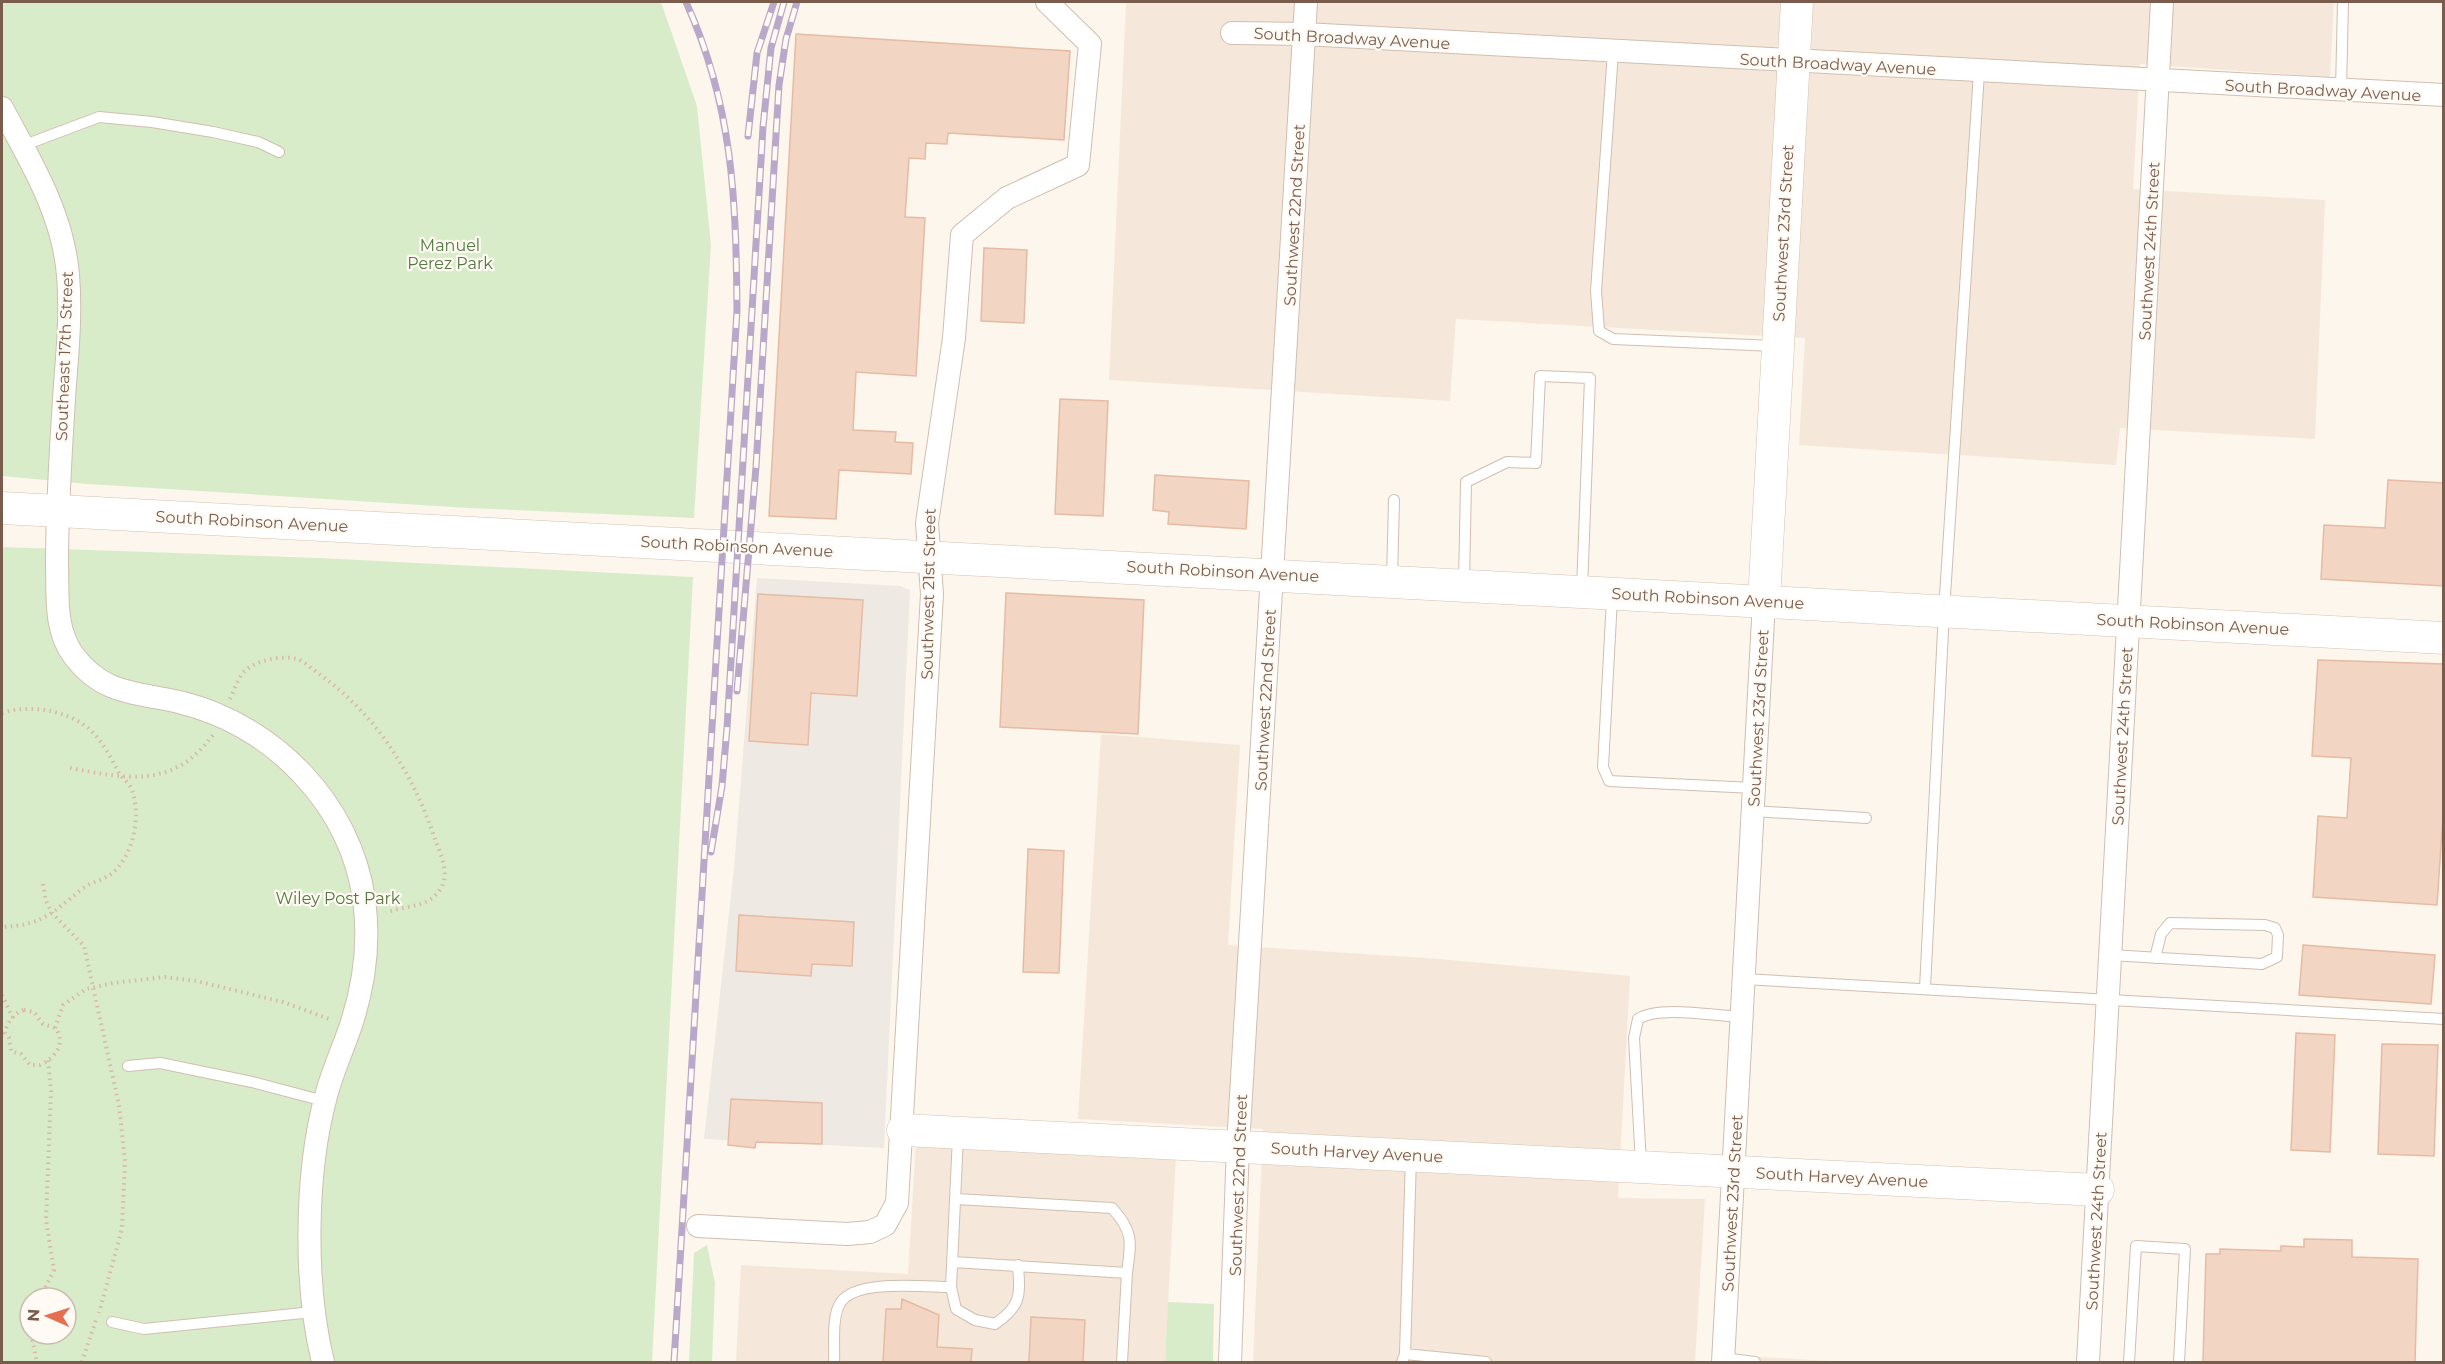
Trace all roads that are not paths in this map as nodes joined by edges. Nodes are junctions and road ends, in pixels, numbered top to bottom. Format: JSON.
{"nodes":[{"id":1,"x":1047,"y":2,"type":"edge"},
{"id":2,"x":1306,"y":2,"type":"edge"},
{"id":3,"x":1797,"y":2,"type":"edge"},
{"id":4,"x":2162,"y":2,"type":"edge"},
{"id":5,"x":2343,"y":2,"type":"edge"},
{"id":6,"x":1232,"y":33,"type":"dead end"},
{"id":7,"x":1304,"y":34,"type":"junction"},
{"id":8,"x":1613,"y":52,"type":"junction"},
{"id":9,"x":1793,"y":62,"type":"junction"},
{"id":10,"x":1979,"y":72,"type":"junction"},
{"id":11,"x":2157,"y":82,"type":"junction"},
{"id":12,"x":2341,"y":90,"type":"junction"},
{"id":13,"x":2444,"y":95,"type":"edge"},
{"id":14,"x":2,"y":108,"type":"edge"},
{"id":15,"x":22,"y":146,"type":"junction"},
{"id":16,"x":279,"y":152,"type":"dead end"},
{"id":17,"x":1777,"y":347,"type":"junction"},
{"id":18,"x":1394,"y":500,"type":"dead end"},
{"id":19,"x":2,"y":508,"type":"edge"},
{"id":20,"x":57,"y":511,"type":"junction"},
{"id":21,"x":930,"y":555,"type":"junction"},
{"id":22,"x":1273,"y":574,"type":"junction"},
{"id":23,"x":1392,"y":580,"type":"junction"},
{"id":24,"x":1464,"y":585,"type":"junction"},
{"id":25,"x":1597,"y":592,"type":"junction"},
{"id":26,"x":1764,"y":601,"type":"junction"},
{"id":27,"x":1944,"y":611,"type":"junction"},
{"id":28,"x":2129,"y":621,"type":"junction"},
{"id":29,"x":2444,"y":638,"type":"edge"},
{"id":30,"x":1754,"y":788,"type":"junction"},
{"id":31,"x":1753,"y":811,"type":"junction"},
{"id":32,"x":1866,"y":818,"type":"dead end"},
{"id":33,"x":2110,"y":955,"type":"junction"},
{"id":34,"x":2155,"y":958,"type":"junction"},
{"id":35,"x":1744,"y":979,"type":"junction"},
{"id":36,"x":1925,"y":988,"type":"junction"},
{"id":37,"x":2108,"y":998,"type":"junction"},
{"id":38,"x":1742,"y":1017,"type":"junction"},
{"id":39,"x":2444,"y":1019,"type":"edge"},
{"id":40,"x":128,"y":1066,"type":"dead end"},
{"id":41,"x":324,"y":1101,"type":"junction"},
{"id":42,"x":903,"y":1130,"type":"junction"},
{"id":43,"x":958,"y":1133,"type":"junction"},
{"id":44,"x":1238,"y":1146,"type":"junction"},
{"id":45,"x":1412,"y":1155,"type":"junction"},
{"id":46,"x":1641,"y":1167,"type":"junction"},
{"id":47,"x":1733,"y":1172,"type":"junction"},
{"id":48,"x":2097,"y":1190,"type":"junction"},
{"id":49,"x":956,"y":1199,"type":"junction"},
{"id":50,"x":698,"y":1226,"type":"dead end"},
{"id":51,"x":953,"y":1262,"type":"junction"},
{"id":52,"x":1018,"y":1265,"type":"junction"},
{"id":53,"x":1127,"y":1273,"type":"junction"},
{"id":54,"x":951,"y":1287,"type":"junction"},
{"id":55,"x":313,"y":1312,"type":"junction"},
{"id":56,"x":112,"y":1323,"type":"dead end"},
{"id":57,"x":1404,"y":1358,"type":"edge"},
{"id":58,"x":1723,"y":1360,"type":"edge"},
{"id":59,"x":322,"y":1362,"type":"edge"},
{"id":60,"x":834,"y":1362,"type":"edge"},
{"id":61,"x":1122,"y":1362,"type":"edge"},
{"id":62,"x":1230,"y":1362,"type":"edge"},
{"id":63,"x":1486,"y":1362,"type":"edge"},
{"id":64,"x":1755,"y":1362,"type":"edge"},
{"id":65,"x":2088,"y":1362,"type":"edge"},
{"id":66,"x":2129,"y":1362,"type":"edge"},
{"id":67,"x":2179,"y":1362,"type":"edge"}],
"edges":[{"from":1,"to":21,"type":"street","name":"Southwest 21st Street"},
{"from":2,"to":7,"type":"street","name":"Southwest 22nd Street"},
{"from":3,"to":9,"type":"main road","name":"Southwest 23rd Street"},
{"from":4,"to":11,"type":"street","name":"Southwest 24th Street"},
{"from":5,"to":12,"type":"lane"},
{"from":6,"to":7,"type":"street","name":"South Broadway Avenue"},
{"from":7,"to":8,"type":"street","name":"South Broadway Avenue"},
{"from":7,"to":22,"type":"street","name":"Southwest 22nd Street"},
{"from":8,"to":9,"type":"street","name":"South Broadway Avenue"},
{"from":8,"to":17,"type":"lane"},
{"from":9,"to":10,"type":"street","name":"South Broadway Avenue"},
{"from":9,"to":17,"type":"main road","name":"Southwest 23rd Street"},
{"from":10,"to":11,"type":"street","name":"South Broadway Avenue"},
{"from":10,"to":27,"type":"lane"},
{"from":11,"to":12,"type":"street","name":"South Broadway Avenue"},
{"from":11,"to":28,"type":"street","name":"Southwest 24th Street"},
{"from":12,"to":13,"type":"street","name":"South Broadway Avenue"},
{"from":14,"to":15,"type":"street","name":"Southeast 17th Street"},
{"from":15,"to":16,"type":"lane"},
{"from":15,"to":20,"type":"street","name":"Southeast 17th Street"},
{"from":17,"to":26,"type":"main road","name":"Southwest 23rd Street"},
{"from":18,"to":23,"type":"lane"},
{"from":19,"to":20,"type":"main road","name":"South Robinson Avenue"},
{"from":20,"to":21,"type":"main road","name":"South Robinson Avenue"},
{"from":20,"to":41,"type":"street","name":"Southeast 17th Street"},
{"from":21,"to":22,"type":"main road","name":"South Robinson Avenue"},
{"from":21,"to":42,"type":"street","name":"Southwest 21st Street"},
{"from":22,"to":23,"type":"main road","name":"South Robinson Avenue"},
{"from":22,"to":44,"type":"street","name":"Southwest 22nd Street"},
{"from":23,"to":24,"type":"main road","name":"South Robinson Avenue"},
{"from":24,"to":25,"type":"main road","name":"South Robinson Avenue"},
{"from":24,"to":25,"type":"lane"},
{"from":25,"to":26,"type":"main road","name":"South Robinson Avenue"},
{"from":25,"to":30,"type":"lane"},
{"from":26,"to":27,"type":"main road","name":"South Robinson Avenue"},
{"from":26,"to":30,"type":"street","name":"Southwest 23rd Street"},
{"from":27,"to":28,"type":"main road","name":"South Robinson Avenue"},
{"from":27,"to":36,"type":"lane"},
{"from":28,"to":29,"type":"main road","name":"South Robinson Avenue"},
{"from":28,"to":33,"type":"street","name":"Southwest 24th Street"},
{"from":30,"to":31,"type":"street","name":"Southwest 23rd Street"},
{"from":31,"to":32,"type":"lane"},
{"from":31,"to":35,"type":"street","name":"Southwest 23rd Street"},
{"from":33,"to":34,"type":"lane"},
{"from":33,"to":37,"type":"street","name":"Southwest 24th Street"},
{"from":34,"to":34,"type":"lane"},
{"from":35,"to":36,"type":"lane"},
{"from":35,"to":38,"type":"street","name":"Southwest 23rd Street"},
{"from":36,"to":37,"type":"lane"},
{"from":37,"to":39,"type":"lane"},
{"from":37,"to":48,"type":"street","name":"Southwest 24th Street"},
{"from":38,"to":46,"type":"lane"},
{"from":38,"to":47,"type":"street","name":"Southwest 23rd Street"},
{"from":40,"to":41,"type":"lane"},
{"from":41,"to":55,"type":"street","name":"Southeast 17th Street"},
{"from":42,"to":43,"type":"main road","name":"South Harvey Avenue"},
{"from":42,"to":50,"type":"street"},
{"from":43,"to":44,"type":"main road","name":"South Harvey Avenue"},
{"from":43,"to":49,"type":"lane"},
{"from":44,"to":45,"type":"main road","name":"South Harvey Avenue"},
{"from":44,"to":62,"type":"street","name":"Southwest 22nd Street"},
{"from":45,"to":46,"type":"main road","name":"South Harvey Avenue"},
{"from":45,"to":57,"type":"lane"},
{"from":46,"to":47,"type":"main road","name":"South Harvey Avenue"},
{"from":47,"to":48,"type":"main road","name":"South Harvey Avenue"},
{"from":47,"to":58,"type":"street","name":"Southwest 23rd Street"},
{"from":48,"to":65,"type":"street","name":"Southwest 24th Street"},
{"from":49,"to":51,"type":"lane"},
{"from":49,"to":53,"type":"lane"},
{"from":51,"to":52,"type":"lane"},
{"from":51,"to":54,"type":"lane"},
{"from":52,"to":53,"type":"lane"},
{"from":52,"to":54,"type":"lane"},
{"from":53,"to":61,"type":"lane"},
{"from":54,"to":60,"type":"lane"},
{"from":55,"to":56,"type":"lane"},
{"from":55,"to":59,"type":"street","name":"Southeast 17th Street"},
{"from":57,"to":63,"type":"lane"},
{"from":58,"to":64,"type":"lane"},
{"from":66,"to":67,"type":"lane"}]}
